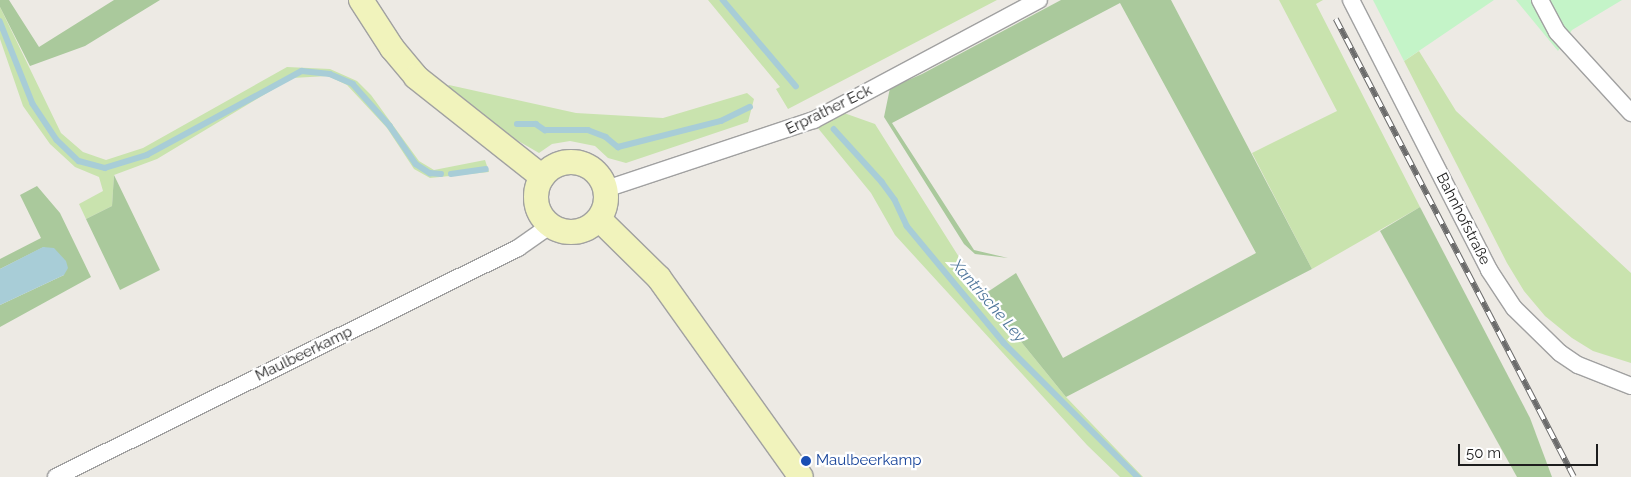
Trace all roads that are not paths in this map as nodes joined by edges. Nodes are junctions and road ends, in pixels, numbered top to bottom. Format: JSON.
{"nodes":[{"id":1,"x":361,"y":0,"type":"edge"},
{"id":2,"x":1039,"y":0,"type":"edge"},
{"id":3,"x":1351,"y":0,"type":"edge"},
{"id":4,"x":1540,"y":0,"type":"edge"},
{"id":5,"x":1631,"y":113,"type":"edge"},
{"id":6,"x":542,"y":177,"type":"junction"},
{"id":7,"x":606,"y":190,"type":"junction"},
{"id":8,"x":599,"y":219,"type":"junction"},
{"id":9,"x":549,"y":226,"type":"junction"},
{"id":10,"x":1631,"y":386,"type":"edge"},
{"id":11,"x":56,"y":477,"type":"edge"},
{"id":12,"x":801,"y":477,"type":"edge"}],
"edges":[{"from":1,"to":6,"type":"street"},
{"from":2,"to":7,"type":"street","name":"Erprather Eck"},
{"from":3,"to":10,"type":"street","name":"Bahnhofstraße"},
{"from":4,"to":5,"type":"street"},
{"from":6,"to":7,"type":"street"},
{"from":6,"to":9,"type":"street"},
{"from":7,"to":8,"type":"street"},
{"from":8,"to":9,"type":"street"},
{"from":8,"to":12,"type":"street"},
{"from":9,"to":11,"type":"street","name":"Maulbeerkamp"}]}
